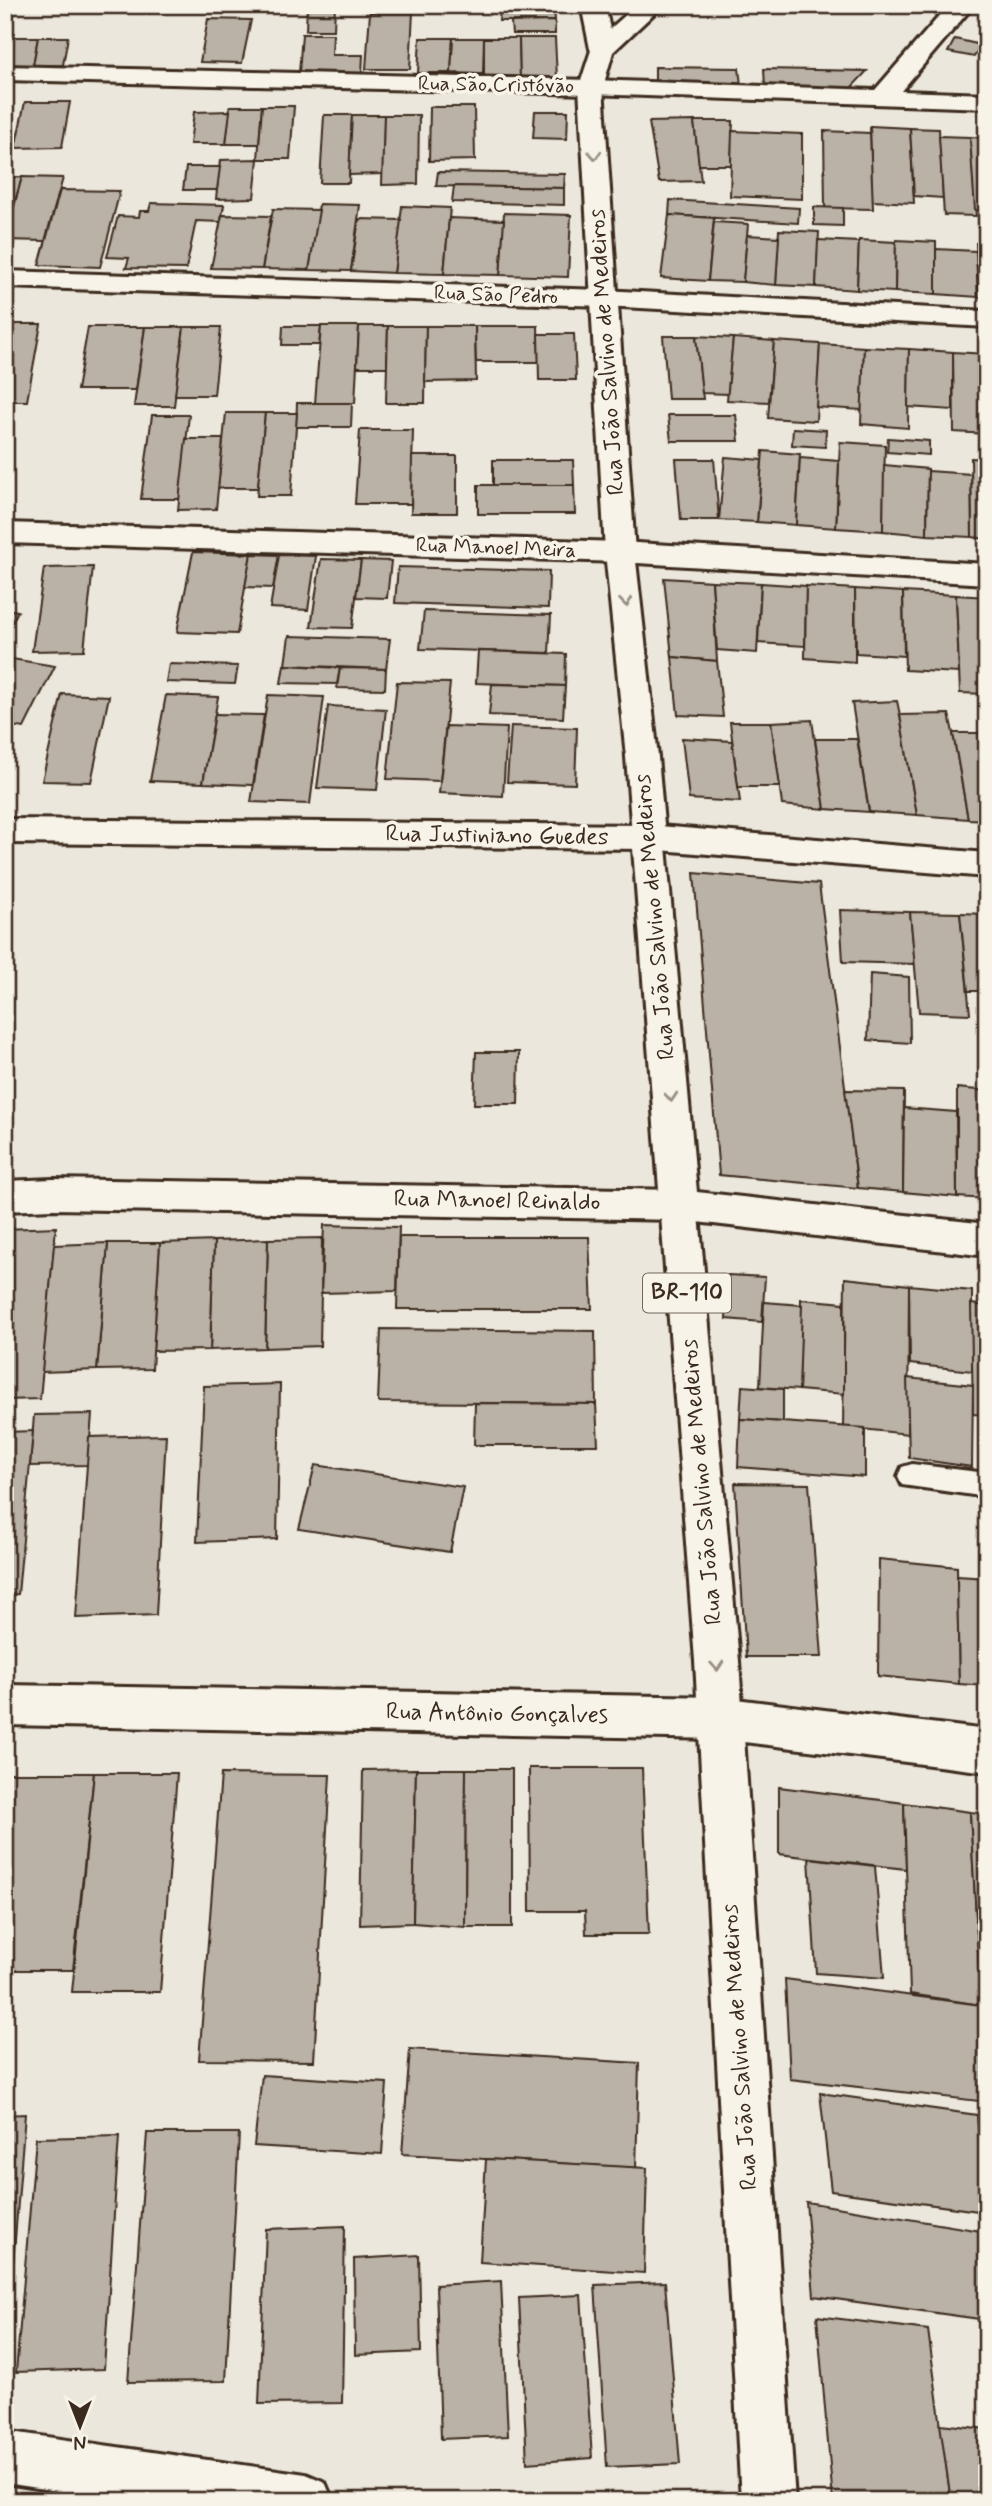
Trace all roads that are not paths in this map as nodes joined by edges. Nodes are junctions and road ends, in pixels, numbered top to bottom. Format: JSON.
{"nodes":[{"id":1,"x":593,"y":5,"type":"edge"},
{"id":2,"x":651,"y":5,"type":"edge"},
{"id":3,"x":962,"y":5,"type":"edge"},
{"id":4,"x":602,"y":49,"type":"junction"},
{"id":5,"x":5,"y":73,"type":"edge"},
{"id":6,"x":591,"y":87,"type":"junction"},
{"id":7,"x":883,"y":96,"type":"junction"},
{"id":8,"x":987,"y":101,"type":"edge"},
{"id":9,"x":5,"y":279,"type":"edge"},
{"id":10,"x":604,"y":298,"type":"junction"},
{"id":11,"x":987,"y":318,"type":"edge"},
{"id":12,"x":5,"y":533,"type":"edge"},
{"id":13,"x":620,"y":552,"type":"junction"},
{"id":14,"x":987,"y":574,"type":"edge"},
{"id":15,"x":5,"y":831,"type":"edge"},
{"id":16,"x":647,"y":837,"type":"junction"},
{"id":17,"x":987,"y":865,"type":"edge"},
{"id":18,"x":5,"y":1196,"type":"edge"},
{"id":19,"x":679,"y":1205,"type":"junction"},
{"id":20,"x":987,"y":1240,"type":"edge"},
{"id":21,"x":912,"y":1476,"type":"dead end"},
{"id":22,"x":987,"y":1485,"type":"edge"},
{"id":23,"x":5,"y":1705,"type":"edge"},
{"id":24,"x":720,"y":1718,"type":"junction"},
{"id":25,"x":987,"y":1751,"type":"edge"},
{"id":26,"x":5,"y":2457,"type":"edge"},
{"id":27,"x":306,"y":2501,"type":"edge"},
{"id":28,"x":768,"y":2501,"type":"edge"}],
"edges":[{"from":1,"to":4,"type":"street"},
{"from":2,"to":4,"type":"street"},
{"from":3,"to":7,"type":"street"},
{"from":4,"to":6,"type":"street","number":"BR-110"},
{"from":5,"to":6,"type":"street","name":"Rua São Cristóvão"},
{"from":6,"to":7,"type":"street","name":"Rua São Cristóvão"},
{"from":6,"to":10,"type":"street","name":"Rua João Salvino de Medeiros","number":"BR-110","one_way":true},
{"from":7,"to":8,"type":"street","name":"Rua São Cristóvão"},
{"from":9,"to":10,"type":"street","name":"Rua São Pedro"},
{"from":10,"to":11,"type":"street","name":"Rua São Pedro"},
{"from":10,"to":13,"type":"street","name":"Rua João Salvino de Medeiros","number":"BR-110"},
{"from":12,"to":13,"type":"street","name":"Rua Manoel Meira"},
{"from":13,"to":14,"type":"street","name":"Rua Manoel Meira"},
{"from":13,"to":16,"type":"street","name":"Rua João Salvino de Medeiros","number":"BR-110","one_way":true},
{"from":15,"to":16,"type":"street","name":"Rua Justiniano Guedes"},
{"from":16,"to":17,"type":"street","name":"Rua Justiniano Guedes"},
{"from":16,"to":19,"type":"street","name":"Rua João Salvino de Medeiros","number":"BR-110","one_way":true},
{"from":18,"to":19,"type":"street","name":"Rua Manoel Reinaldo"},
{"from":19,"to":20,"type":"street","name":"Rua Manoel Reinaldo"},
{"from":19,"to":24,"type":"street","name":"Rua João Salvino de Medeiros","number":"BR-110","one_way":true},
{"from":21,"to":22,"type":"lane"},
{"from":23,"to":24,"type":"street","name":"Rua Antônio Gonçalves"},
{"from":24,"to":25,"type":"street","name":"Rua Antônio Gonçalves"},
{"from":24,"to":28,"type":"street","name":"Rua João Salvino de Medeiros","number":"BR-110"},
{"from":26,"to":27,"type":"street"}]}
